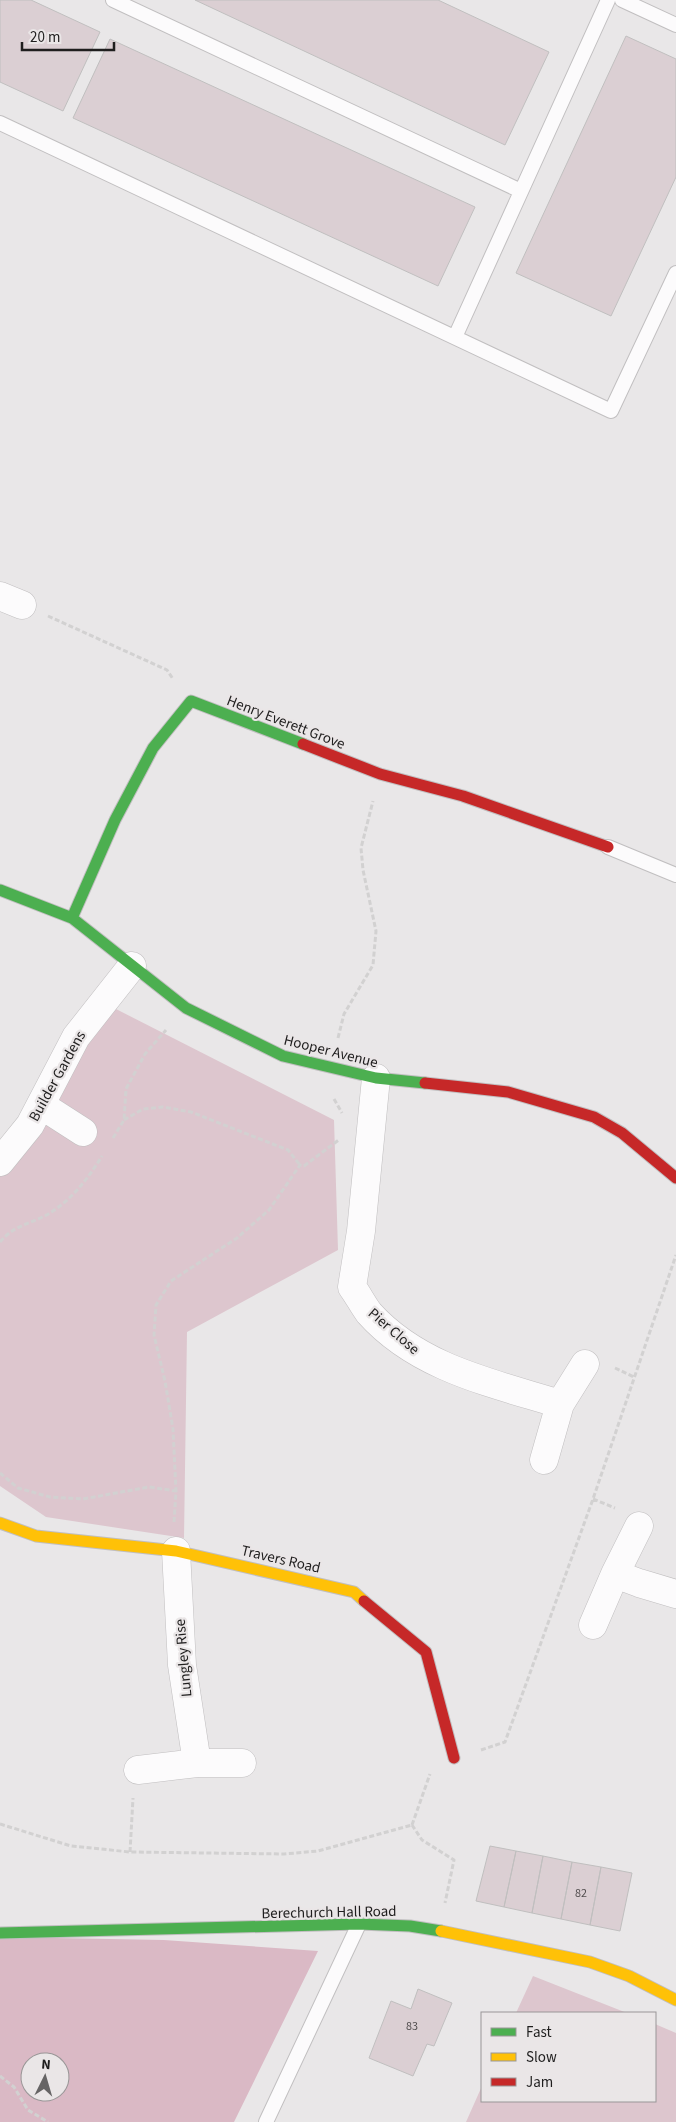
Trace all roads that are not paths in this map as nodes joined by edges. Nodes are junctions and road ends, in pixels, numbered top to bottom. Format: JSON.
{"nodes":[{"id":1,"x":113,"y":0,"type":"edge"},
{"id":2,"x":608,"y":0,"type":"edge"},
{"id":3,"x":622,"y":0,"type":"edge"},
{"id":4,"x":676,"y":25,"type":"edge"},
{"id":5,"x":0,"y":122,"type":"edge"},
{"id":6,"x":522,"y":191,"type":"junction"},
{"id":7,"x":676,"y":273,"type":"edge"},
{"id":8,"x":455,"y":337,"type":"junction"},
{"id":9,"x":608,"y":847,"type":"joint"},
{"id":10,"x":676,"y":875,"type":"edge"},
{"id":11,"x":0,"y":890,"type":"edge"},
{"id":12,"x":72,"y":918,"type":"junction"},
{"id":13,"x":132,"y":966,"type":"junction"},
{"id":14,"x":376,"y":1078,"type":"junction"},
{"id":15,"x":41,"y":1105,"type":"junction"},
{"id":16,"x":83,"y":1132,"type":"dead end"},
{"id":17,"x":0,"y":1162,"type":"edge"},
{"id":18,"x":676,"y":1178,"type":"edge"},
{"id":19,"x":585,"y":1364,"type":"dead end"},
{"id":20,"x":560,"y":1404,"type":"junction"},
{"id":21,"x":544,"y":1460,"type":"dead end"},
{"id":22,"x":0,"y":1524,"type":"edge"},
{"id":23,"x":639,"y":1526,"type":"dead end"},
{"id":24,"x":176,"y":1551,"type":"junction"},
{"id":25,"x":615,"y":1574,"type":"junction"},
{"id":26,"x":676,"y":1594,"type":"edge"},
{"id":27,"x":593,"y":1625,"type":"dead end"},
{"id":28,"x":454,"y":1758,"type":"road end"},
{"id":29,"x":196,"y":1763,"type":"junction"},
{"id":30,"x":242,"y":1763,"type":"dead end"},
{"id":31,"x":138,"y":1770,"type":"road end"},
{"id":32,"x":359,"y":1924,"type":"junction"},
{"id":33,"x":0,"y":1933,"type":"edge"},
{"id":34,"x":676,"y":2000,"type":"edge"},
{"id":35,"x":266,"y":2122,"type":"edge"}],
"edges":[{"from":1,"to":6,"type":"lane"},
{"from":2,"to":6,"type":"lane"},
{"from":3,"to":4,"type":"lane"},
{"from":5,"to":8,"type":"lane"},
{"from":6,"to":8,"type":"lane"},
{"from":7,"to":8,"type":"lane"},
{"from":9,"to":10,"type":"lane"},
{"from":9,"to":12,"type":"street","name":"Henry Everett Grove"},
{"from":11,"to":12,"type":"street","name":"Hooper Avenue"},
{"from":12,"to":13,"type":"street","name":"Hooper Avenue"},
{"from":13,"to":14,"type":"street","name":"Hooper Avenue"},
{"from":13,"to":15,"type":"street","name":"Builder Gardens"},
{"from":14,"to":18,"type":"street","name":"Hooper Avenue"},
{"from":14,"to":20,"type":"street","name":"Pier Close"},
{"from":15,"to":16,"type":"street"},
{"from":15,"to":17,"type":"street","name":"Builder Gardens"},
{"from":19,"to":20,"type":"street"},
{"from":20,"to":21,"type":"street"},
{"from":22,"to":24,"type":"street","name":"Travers Road"},
{"from":23,"to":25,"type":"street"},
{"from":24,"to":28,"type":"street","name":"Travers Road"},
{"from":24,"to":29,"type":"street","name":"Lungley Rise"},
{"from":25,"to":26,"type":"street"},
{"from":25,"to":27,"type":"street"},
{"from":29,"to":30,"type":"street"},
{"from":29,"to":31,"type":"street"},
{"from":32,"to":33,"type":"street","name":"Berechurch Hall Road"},
{"from":32,"to":34,"type":"street","name":"Berechurch Hall Road"},
{"from":32,"to":35,"type":"lane"}]}
